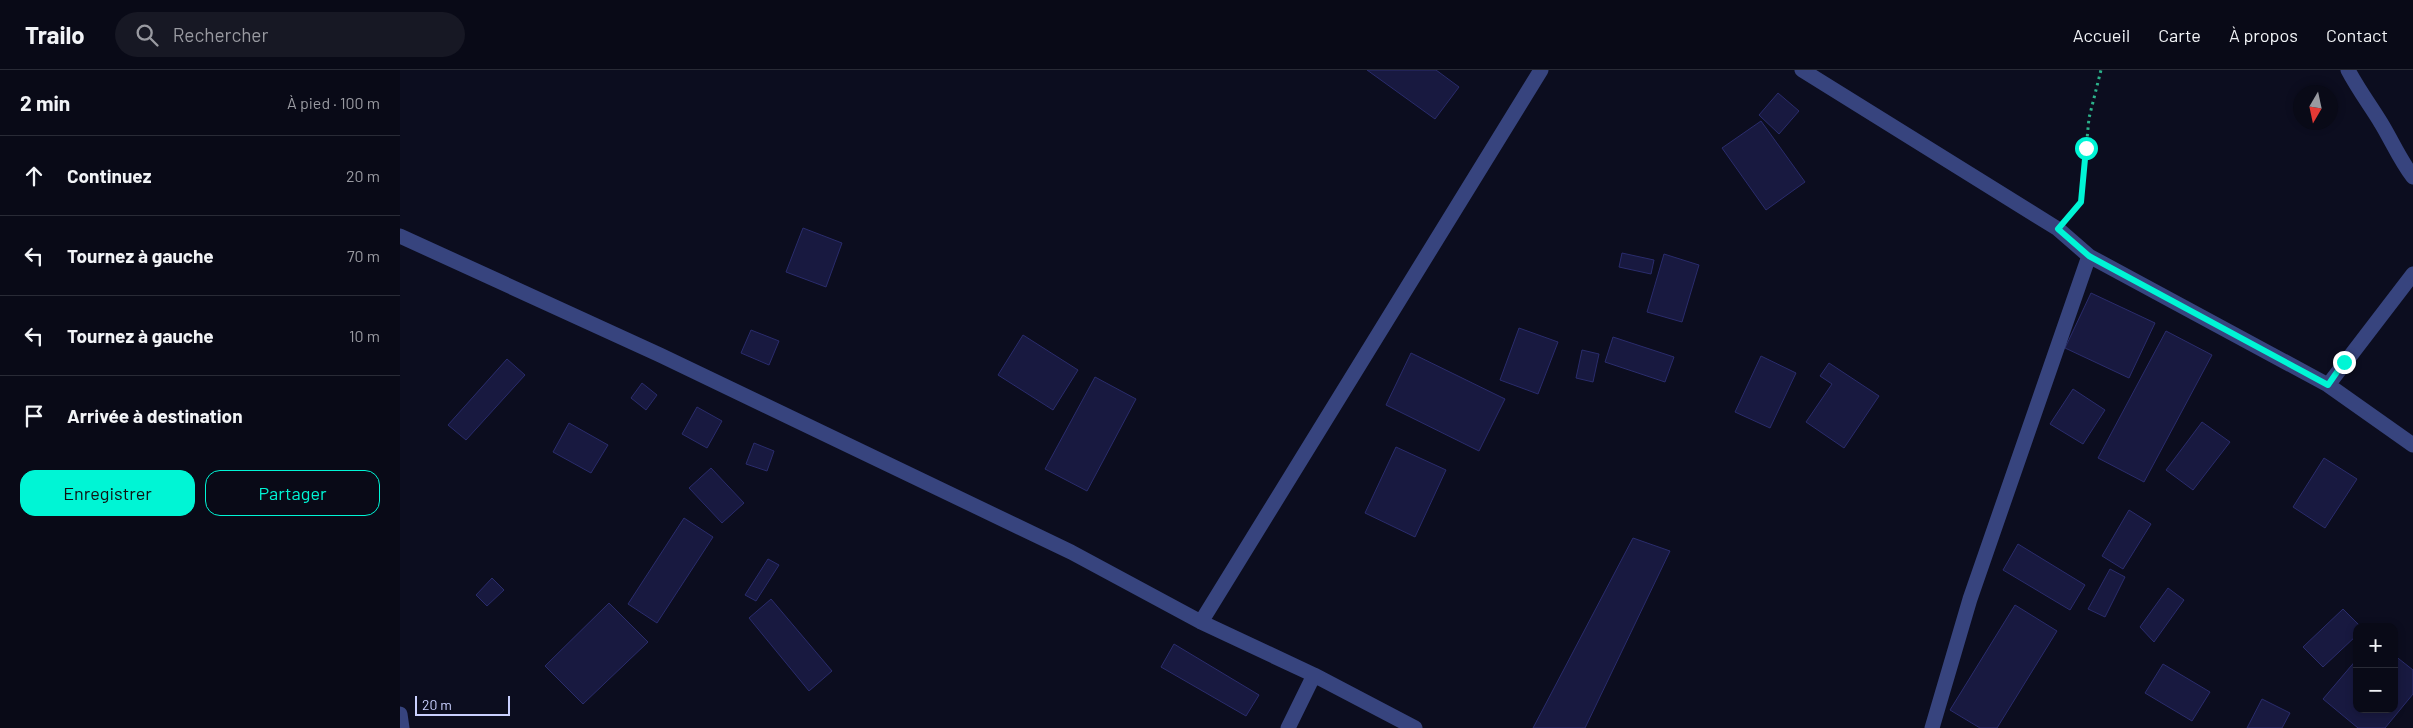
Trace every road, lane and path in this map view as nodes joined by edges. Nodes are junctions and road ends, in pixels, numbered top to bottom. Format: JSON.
{"nodes":[{"id":1,"x":1541,"y":70,"type":"edge"},
{"id":2,"x":1802,"y":70,"type":"edge"},
{"id":3,"x":2101,"y":70,"type":"edge"},
{"id":4,"x":2348,"y":70,"type":"edge"},
{"id":5,"x":2413,"y":177,"type":"edge"},
{"id":6,"x":2058,"y":229,"type":"junction"},
{"id":7,"x":400,"y":236,"type":"edge"},
{"id":8,"x":2089,"y":256,"type":"junction"},
{"id":9,"x":2413,"y":274,"type":"edge"},
{"id":10,"x":2328,"y":385,"type":"junction"},
{"id":11,"x":2413,"y":445,"type":"edge"},
{"id":12,"x":1201,"y":622,"type":"junction"},
{"id":13,"x":1314,"y":675,"type":"junction"},
{"id":14,"x":400,"y":714,"type":"edge"},
{"id":15,"x":402,"y":728,"type":"edge"},
{"id":16,"x":1288,"y":728,"type":"edge"},
{"id":17,"x":1415,"y":728,"type":"edge"},
{"id":18,"x":1932,"y":728,"type":"edge"}],
"edges":[{"from":1,"to":12,"type":"street"},
{"from":2,"to":6,"type":"street"},
{"from":3,"to":6,"type":"path"},
{"from":4,"to":5,"type":"street"},
{"from":6,"to":8,"type":"street"},
{"from":7,"to":12,"type":"street"},
{"from":8,"to":10,"type":"street"},
{"from":8,"to":18,"type":"street"},
{"from":9,"to":10,"type":"street"},
{"from":10,"to":11,"type":"street"},
{"from":12,"to":13,"type":"street"},
{"from":13,"to":16,"type":"street"},
{"from":13,"to":17,"type":"street"},
{"from":14,"to":15,"type":"street"}]}
